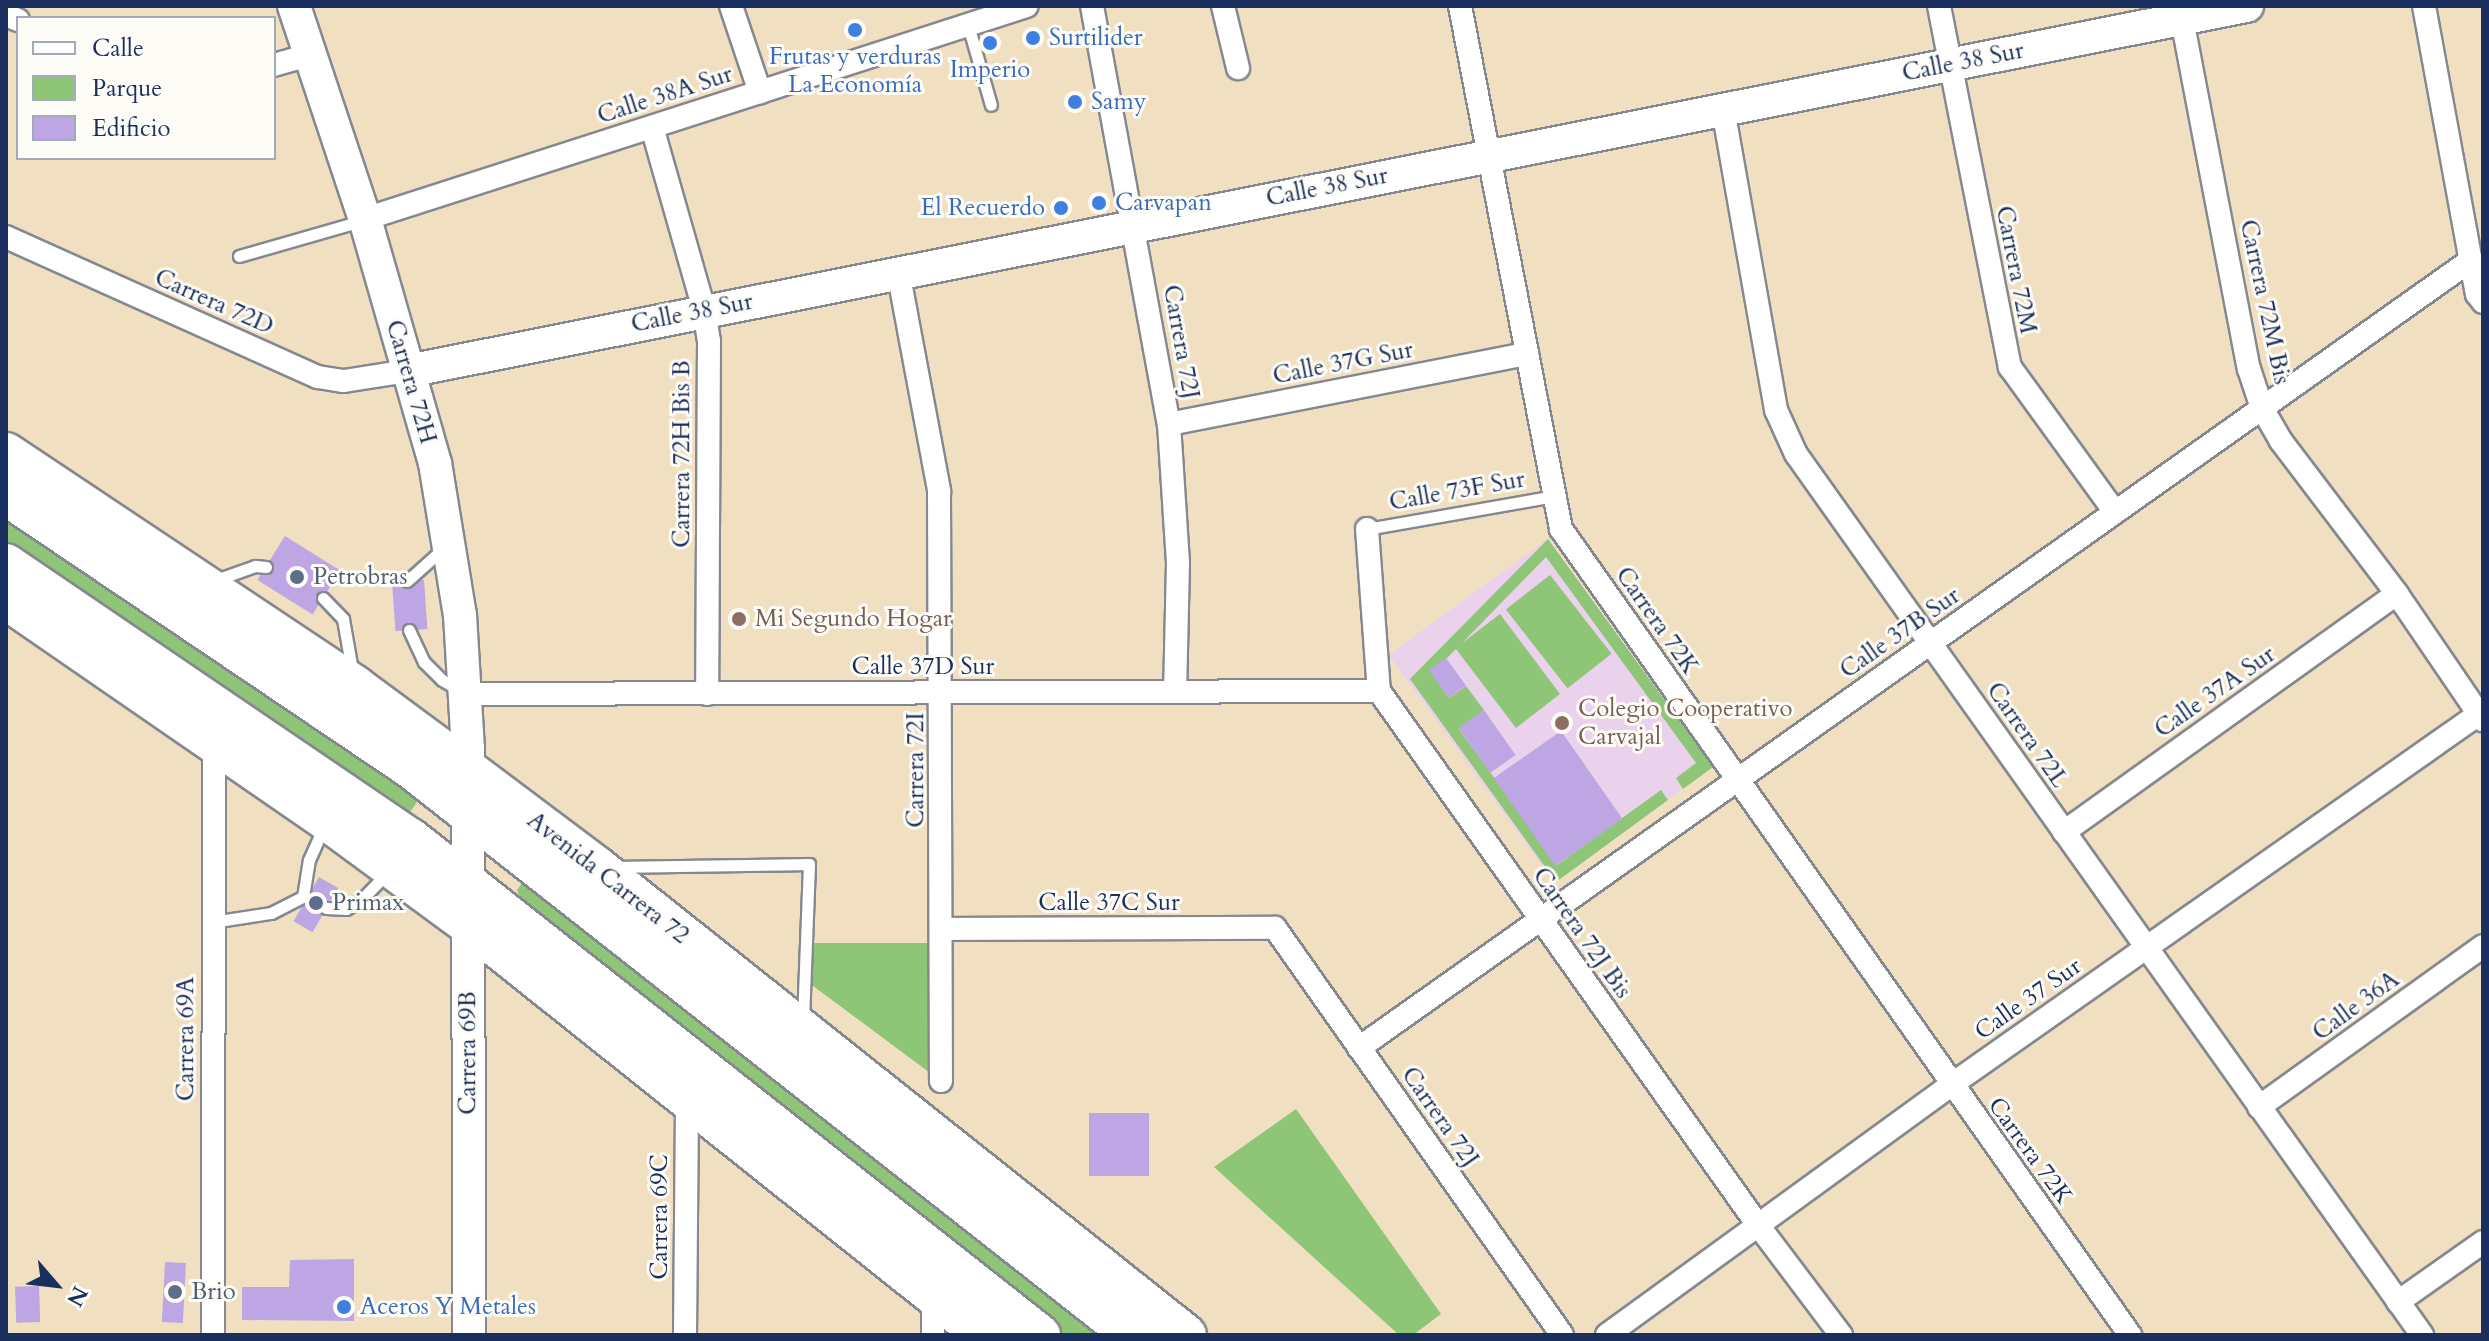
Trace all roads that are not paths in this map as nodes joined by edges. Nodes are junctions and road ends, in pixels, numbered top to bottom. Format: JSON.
{"nodes":[{"id":1,"x":294,"y":6,"type":"edge"},
{"id":2,"x":731,"y":6,"type":"edge"},
{"id":3,"x":1027,"y":6,"type":"edge"},
{"id":4,"x":1092,"y":6,"type":"edge"},
{"id":5,"x":1223,"y":6,"type":"edge"},
{"id":6,"x":1460,"y":6,"type":"edge"},
{"id":7,"x":1939,"y":6,"type":"edge"},
{"id":8,"x":2247,"y":6,"type":"edge"},
{"id":9,"x":2424,"y":6,"type":"edge"},
{"id":10,"x":2182,"y":19,"type":"junction"},
{"id":11,"x":968,"y":25,"type":"junction"},
{"id":12,"x":310,"y":55,"type":"junction"},
{"id":13,"x":276,"y":64,"type":"edge"},
{"id":14,"x":1951,"y":64,"type":"junction"},
{"id":15,"x":1238,"y":68,"type":"dead end"},
{"id":16,"x":760,"y":92,"type":"junction"},
{"id":17,"x":991,"y":105,"type":"dead end"},
{"id":18,"x":1723,"y":109,"type":"junction"},
{"id":19,"x":652,"y":127,"type":"junction"},
{"id":20,"x":1489,"y":155,"type":"junction"},
{"id":21,"x":365,"y":219,"type":"junction"},
{"id":22,"x":1134,"y":225,"type":"junction"},
{"id":23,"x":6,"y":237,"type":"edge"},
{"id":24,"x":2474,"y":249,"type":"edge"},
{"id":25,"x":239,"y":256,"type":"dead end"},
{"id":26,"x":898,"y":271,"type":"junction"},
{"id":27,"x":2483,"y":302,"type":"edge"},
{"id":28,"x":704,"y":310,"type":"junction"},
{"id":29,"x":1527,"y":354,"type":"junction"},
{"id":30,"x":408,"y":371,"type":"junction"},
{"id":31,"x":2262,"y":408,"type":"junction"},
{"id":32,"x":1169,"y":424,"type":"junction"},
{"id":33,"x":6,"y":453,"type":"edge"},
{"id":34,"x":6,"y":495,"type":"edge"},
{"id":35,"x":1554,"y":496,"type":"junction"},
{"id":36,"x":2115,"y":512,"type":"junction"},
{"id":37,"x":1367,"y":529,"type":"joint"},
{"id":38,"x":450,"y":543,"type":"junction"},
{"id":39,"x":6,"y":564,"type":"edge"},
{"id":40,"x":266,"y":567,"type":"dead end"},
{"id":41,"x":407,"y":581,"type":"dead end"},
{"id":42,"x":201,"y":585,"type":"junction"},
{"id":43,"x":2397,"y":594,"type":"junction"},
{"id":44,"x":323,"y":598,"type":"dead end"},
{"id":45,"x":6,"y":599,"type":"edge"},
{"id":46,"x":78,"y":615,"type":"junction"},
{"id":47,"x":409,"y":630,"type":"dead end"},
{"id":48,"x":1930,"y":643,"type":"junction"},
{"id":49,"x":97,"y":662,"type":"junction"},
{"id":50,"x":355,"y":686,"type":"junction"},
{"id":51,"x":1379,"y":691,"type":"junction"},
{"id":52,"x":1175,"y":692,"type":"junction"},
{"id":53,"x":942,"y":693,"type":"junction"},
{"id":54,"x":467,"y":694,"type":"junction"},
{"id":55,"x":707,"y":694,"type":"junction"},
{"id":56,"x":2482,"y":715,"type":"edge"},
{"id":57,"x":214,"y":742,"type":"junction"},
{"id":58,"x":468,"y":770,"type":"junction"},
{"id":59,"x":1737,"y":780,"type":"junction"},
{"id":60,"x":468,"y":813,"type":"junction"},
{"id":61,"x":328,"y":821,"type":"junction"},
{"id":62,"x":2064,"y":832,"type":"junction"},
{"id":63,"x":392,"y":867,"type":"junction"},
{"id":64,"x":597,"y":867,"type":"junction"},
{"id":65,"x":468,"y":884,"type":"junction"},
{"id":66,"x":326,"y":908,"type":"dead end"},
{"id":67,"x":1541,"y":919,"type":"junction"},
{"id":68,"x":212,"y":922,"type":"junction"},
{"id":69,"x":468,"y":924,"type":"junction"},
{"id":70,"x":1275,"y":928,"type":"joint"},
{"id":71,"x":943,"y":929,"type":"junction"},
{"id":72,"x":2483,"y":946,"type":"edge"},
{"id":73,"x":2146,"y":947,"type":"junction"},
{"id":74,"x":803,"y":1032,"type":"junction"},
{"id":75,"x":1359,"y":1048,"type":"junction"},
{"id":76,"x":941,"y":1081,"type":"dead end"},
{"id":77,"x":1951,"y":1085,"type":"junction"},
{"id":78,"x":687,"y":1099,"type":"junction"},
{"id":79,"x":2259,"y":1107,"type":"junction"},
{"id":80,"x":1758,"y":1225,"type":"junction"},
{"id":81,"x":1059,"y":1233,"type":"junction"},
{"id":82,"x":2483,"y":1242,"type":"edge"},
{"id":83,"x":933,"y":1295,"type":"junction"},
{"id":84,"x":2398,"y":1302,"type":"junction"},
{"id":85,"x":1120,"y":1325,"type":"edge"},
{"id":86,"x":213,"y":1335,"type":"edge"},
{"id":87,"x":469,"y":1335,"type":"edge"},
{"id":88,"x":685,"y":1335,"type":"edge"},
{"id":89,"x":933,"y":1335,"type":"edge"},
{"id":90,"x":984,"y":1335,"type":"edge"},
{"id":91,"x":1040,"y":1335,"type":"edge"},
{"id":92,"x":1186,"y":1335,"type":"edge"},
{"id":93,"x":1562,"y":1335,"type":"edge"},
{"id":94,"x":1607,"y":1335,"type":"edge"},
{"id":95,"x":1841,"y":1335,"type":"edge"},
{"id":96,"x":2130,"y":1335,"type":"edge"},
{"id":97,"x":2422,"y":1335,"type":"edge"}],
"edges":[{"from":1,"to":12,"type":"street","name":"Carrera 72H"},
{"from":2,"to":16,"type":"street"},
{"from":3,"to":11,"type":"street","name":"Calle 38A Sur"},
{"from":4,"to":22,"type":"street","name":"Carrera 72J"},
{"from":5,"to":15,"type":"street"},
{"from":6,"to":20,"type":"street","name":"Carrera 72K"},
{"from":7,"to":14,"type":"street","name":"Carrera 72M"},
{"from":8,"to":10,"type":"street","name":"Calle 38 Sur"},
{"from":9,"to":24,"type":"street"},
{"from":10,"to":14,"type":"street","name":"Calle 38 Sur"},
{"from":10,"to":31,"type":"street","name":"Carrera 72M Bis"},
{"from":11,"to":16,"type":"street","name":"Calle 38A Sur"},
{"from":11,"to":17,"type":"lane"},
{"from":12,"to":13,"type":"street"},
{"from":12,"to":21,"type":"street","name":"Carrera 72H"},
{"from":14,"to":18,"type":"street","name":"Calle 38 Sur"},
{"from":14,"to":36,"type":"street","name":"Carrera 72M"},
{"from":16,"to":19,"type":"street","name":"Calle 38A Sur"},
{"from":18,"to":20,"type":"street","name":"Calle 38 Sur"},
{"from":18,"to":48,"type":"street","name":"Carrera 72L"},
{"from":19,"to":21,"type":"street","name":"Calle 38A Sur"},
{"from":19,"to":28,"type":"street","name":"Carrera 72H Bis B"},
{"from":20,"to":22,"type":"street","name":"Calle 38 Sur"},
{"from":20,"to":29,"type":"street","name":"Carrera 72K"},
{"from":21,"to":25,"type":"lane"},
{"from":21,"to":30,"type":"street","name":"Carrera 72H"},
{"from":22,"to":26,"type":"street","name":"Calle 38 Sur"},
{"from":22,"to":32,"type":"street","name":"Carrera 72J"},
{"from":23,"to":30,"type":"street","name":"Carrera 72D"},
{"from":24,"to":27,"type":"street"},
{"from":24,"to":31,"type":"street","name":"Calle 37B Sur"},
{"from":26,"to":28,"type":"street","name":"Calle 38 Sur"},
{"from":26,"to":53,"type":"street","name":"Carrera 72I"},
{"from":28,"to":30,"type":"street","name":"Calle 38 Sur"},
{"from":28,"to":55,"type":"street","name":"Carrera 72H Bis B"},
{"from":29,"to":32,"type":"street","name":"Calle 37G Sur"},
{"from":29,"to":35,"type":"street","name":"Carrera 72K"},
{"from":30,"to":38,"type":"street","name":"Carrera 72H"},
{"from":31,"to":36,"type":"street","name":"Calle 37B Sur"},
{"from":31,"to":43,"type":"street","name":"Carrera 72M Bis"},
{"from":32,"to":52,"type":"street","name":"Carrera 72J"},
{"from":33,"to":42,"type":"highway","name":"Avenida Carrera 72"},
{"from":34,"to":60,"type":"highway","name":"Avenida Carrera 72"},
{"from":35,"to":37,"type":"lane","name":"Calle 73F Sur"},
{"from":35,"to":59,"type":"street","name":"Carrera 72K"},
{"from":36,"to":48,"type":"street","name":"Calle 37B Sur"},
{"from":37,"to":51,"type":"street"},
{"from":38,"to":41,"type":"lane"},
{"from":38,"to":54,"type":"street","name":"Carrera 72H"},
{"from":39,"to":46,"type":"highway"},
{"from":40,"to":42,"type":"lane"},
{"from":42,"to":50,"type":"highway","name":"Avenida Carrera 72"},
{"from":43,"to":56,"type":"street","name":"Carrera 72M Bis"},
{"from":43,"to":62,"type":"street","name":"Calle 37A Sur"},
{"from":44,"to":50,"type":"lane"},
{"from":45,"to":49,"type":"highway"},
{"from":46,"to":49,"type":"highway"},
{"from":46,"to":65,"type":"highway"},
{"from":47,"to":54,"type":"lane"},
{"from":48,"to":59,"type":"street","name":"Calle 37B Sur"},
{"from":48,"to":62,"type":"street","name":"Carrera 72L"},
{"from":49,"to":57,"type":"highway"},
{"from":50,"to":58,"type":"highway","name":"Avenida Carrera 72"},
{"from":51,"to":52,"type":"street","name":"Calle 37D Sur"},
{"from":51,"to":67,"type":"street","name":"Carrera 72J Bis"},
{"from":52,"to":53,"type":"street","name":"Calle 37D Sur"},
{"from":53,"to":55,"type":"street","name":"Calle 37D Sur"},
{"from":53,"to":71,"type":"street","name":"Carrera 72I"},
{"from":54,"to":55,"type":"street","name":"Calle 37D Sur"},
{"from":54,"to":58,"type":"street","name":"Carrera 72H"},
{"from":56,"to":73,"type":"street","name":"Calle 37 Sur"},
{"from":57,"to":61,"type":"highway"},
{"from":57,"to":68,"type":"street","name":"Carrera 69A"},
{"from":58,"to":60,"type":"street","name":"Carrera 69B"},
{"from":58,"to":64,"type":"highway","name":"Avenida Carrera 72"},
{"from":59,"to":67,"type":"street","name":"Calle 37B Sur"},
{"from":59,"to":77,"type":"street","name":"Carrera 72K"},
{"from":60,"to":65,"type":"street","name":"Carrera 69B"},
{"from":60,"to":85,"type":"highway","name":"Avenida Carrera 72"},
{"from":61,"to":63,"type":"highway"},
{"from":61,"to":68,"type":"lane"},
{"from":62,"to":73,"type":"street","name":"Carrera 72L"},
{"from":63,"to":66,"type":"lane"},
{"from":63,"to":69,"type":"highway"},
{"from":64,"to":74,"type":"highway","name":"Avenida Carrera 72"},
{"from":64,"to":74,"type":"lane"},
{"from":65,"to":69,"type":"street","name":"Carrera 69B"},
{"from":65,"to":91,"type":"highway"},
{"from":67,"to":75,"type":"street","name":"Calle 37B Sur"},
{"from":67,"to":80,"type":"street","name":"Carrera 72J Bis"},
{"from":68,"to":86,"type":"street","name":"Carrera 69A"},
{"from":69,"to":78,"type":"highway"},
{"from":69,"to":87,"type":"street","name":"Carrera 69B"},
{"from":70,"to":71,"type":"street","name":"Calle 37C Sur"},
{"from":70,"to":75,"type":"street","name":"Carrera 72J"},
{"from":71,"to":76,"type":"street","name":"Carrera 72I"},
{"from":72,"to":79,"type":"street","name":"Calle 36A"},
{"from":73,"to":77,"type":"street","name":"Calle 37 Sur"},
{"from":73,"to":79,"type":"street","name":"Carrera 72L"},
{"from":74,"to":81,"type":"highway","name":"Avenida Carrera 72"},
{"from":75,"to":93,"type":"street","name":"Carrera 72J"},
{"from":77,"to":80,"type":"street","name":"Calle 37 Sur"},
{"from":77,"to":96,"type":"street","name":"Carrera 72K"},
{"from":78,"to":83,"type":"highway"},
{"from":78,"to":88,"type":"street","name":"Carrera 69C"},
{"from":79,"to":84,"type":"street","name":"Carrera 72L"},
{"from":80,"to":94,"type":"street","name":"Calle 37 Sur"},
{"from":80,"to":95,"type":"street","name":"Carrera 72J Bis"},
{"from":81,"to":85,"type":"highway"},
{"from":81,"to":92,"type":"highway","name":"Avenida Carrera 72"},
{"from":82,"to":84,"type":"street"},
{"from":83,"to":89,"type":"street"},
{"from":83,"to":90,"type":"highway"},
{"from":84,"to":97,"type":"street","name":"Carrera 72L"}]}
